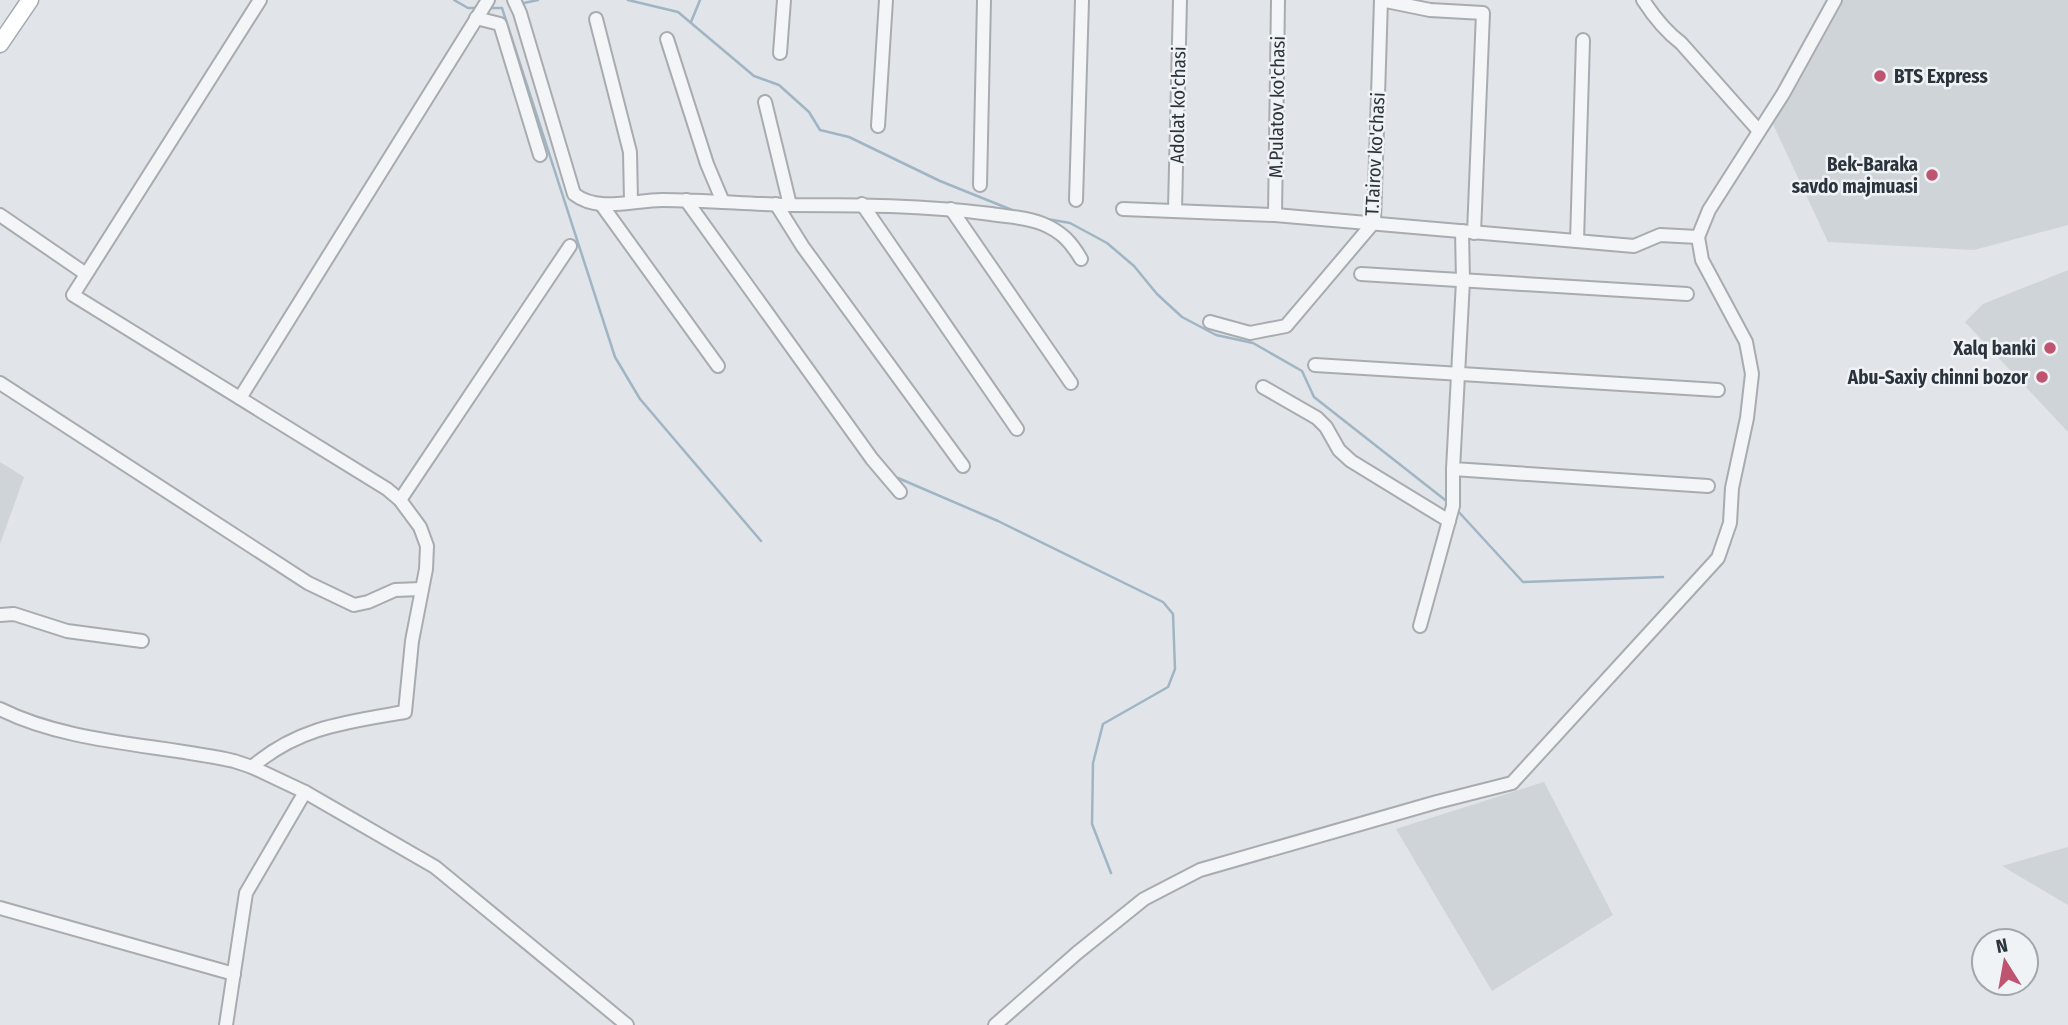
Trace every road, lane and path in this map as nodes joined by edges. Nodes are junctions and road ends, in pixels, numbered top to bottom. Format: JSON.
{"nodes":[{"id":1,"x":30,"y":0,"type":"edge"},
{"id":2,"x":260,"y":0,"type":"edge"},
{"id":3,"x":488,"y":0,"type":"edge"},
{"id":4,"x":514,"y":0,"type":"edge"},
{"id":5,"x":784,"y":0,"type":"edge"},
{"id":6,"x":887,"y":0,"type":"edge"},
{"id":7,"x":984,"y":0,"type":"edge"},
{"id":8,"x":1082,"y":0,"type":"edge"},
{"id":9,"x":1180,"y":0,"type":"edge"},
{"id":10,"x":1278,"y":0,"type":"edge"},
{"id":11,"x":1381,"y":0,"type":"edge"},
{"id":12,"x":1643,"y":0,"type":"edge"},
{"id":13,"x":1835,"y":0,"type":"edge"},
{"id":14,"x":1484,"y":7,"type":"edge"},
{"id":15,"x":477,"y":17,"type":"junction"},
{"id":16,"x":596,"y":19,"type":"dead end"},
{"id":17,"x":2,"y":35,"type":"edge"},
{"id":18,"x":667,"y":39,"type":"dead end"},
{"id":19,"x":1583,"y":40,"type":"dead end"},
{"id":20,"x":780,"y":53,"type":"dead end"},
{"id":21,"x":765,"y":102,"type":"dead end"},
{"id":22,"x":878,"y":125,"type":"dead end"},
{"id":23,"x":1759,"y":131,"type":"junction"},
{"id":24,"x":540,"y":155,"type":"dead end"},
{"id":25,"x":979,"y":185,"type":"dead end"},
{"id":26,"x":686,"y":200,"type":"junction"},
{"id":27,"x":1076,"y":200,"type":"dead end"},
{"id":28,"x":631,"y":201,"type":"junction"},
{"id":29,"x":723,"y":202,"type":"junction"},
{"id":30,"x":601,"y":204,"type":"junction"},
{"id":31,"x":776,"y":204,"type":"junction"},
{"id":32,"x":862,"y":204,"type":"junction"},
{"id":33,"x":790,"y":205,"type":"junction"},
{"id":34,"x":1123,"y":208,"type":"dead end"},
{"id":35,"x":951,"y":209,"type":"junction"},
{"id":36,"x":1175,"y":209,"type":"junction"},
{"id":37,"x":0,"y":215,"type":"edge"},
{"id":38,"x":1275,"y":215,"type":"junction"},
{"id":39,"x":1374,"y":222,"type":"junction"},
{"id":40,"x":1468,"y":232,"type":"junction"},
{"id":41,"x":1698,"y":237,"type":"junction"},
{"id":42,"x":1577,"y":242,"type":"junction"},
{"id":43,"x":570,"y":246,"type":"dead end"},
{"id":44,"x":1082,"y":259,"type":"dead end"},
{"id":45,"x":86,"y":274,"type":"junction"},
{"id":46,"x":1361,"y":274,"type":"dead end"},
{"id":47,"x":1463,"y":281,"type":"junction"},
{"id":48,"x":1687,"y":294,"type":"dead end"},
{"id":49,"x":1210,"y":322,"type":"dead end"},
{"id":50,"x":1315,"y":365,"type":"dead end"},
{"id":51,"x":718,"y":366,"type":"dead end"},
{"id":52,"x":1458,"y":373,"type":"junction"},
{"id":53,"x":0,"y":383,"type":"edge"},
{"id":54,"x":1071,"y":383,"type":"dead end"},
{"id":55,"x":1263,"y":387,"type":"dead end"},
{"id":56,"x":1718,"y":390,"type":"dead end"},
{"id":57,"x":240,"y":398,"type":"junction"},
{"id":58,"x":1017,"y":429,"type":"dead end"},
{"id":59,"x":963,"y":466,"type":"dead end"},
{"id":60,"x":1453,"y":469,"type":"junction"},
{"id":61,"x":1708,"y":485,"type":"dead end"},
{"id":62,"x":900,"y":492,"type":"dead end"},
{"id":63,"x":400,"y":500,"type":"junction"},
{"id":64,"x":1449,"y":521,"type":"junction"},
{"id":65,"x":421,"y":589,"type":"junction"},
{"id":66,"x":0,"y":615,"type":"edge"},
{"id":67,"x":1420,"y":626,"type":"dead end"},
{"id":68,"x":142,"y":641,"type":"dead end"},
{"id":69,"x":0,"y":709,"type":"edge"},
{"id":70,"x":252,"y":766,"type":"junction"},
{"id":71,"x":305,"y":792,"type":"junction"},
{"id":72,"x":0,"y":908,"type":"edge"},
{"id":73,"x":234,"y":974,"type":"junction"},
{"id":74,"x":226,"y":1025,"type":"edge"},
{"id":75,"x":626,"y":1025,"type":"edge"},
{"id":76,"x":995,"y":1025,"type":"edge"}],
"edges":[{"from":1,"to":17,"type":"main road"},
{"from":2,"to":45,"type":"street"},
{"from":3,"to":15,"type":"street"},
{"from":4,"to":30,"type":"street"},
{"from":5,"to":20,"type":"street"},
{"from":6,"to":22,"type":"street"},
{"from":7,"to":25,"type":"street"},
{"from":8,"to":27,"type":"street"},
{"from":9,"to":36,"type":"street","name":"Adolat ko'chasi"},
{"from":10,"to":38,"type":"street","name":"M.Pulatov ko'chasi"},
{"from":11,"to":14,"type":"street"},
{"from":11,"to":39,"type":"street","name":"T.Tairov ko'chasi"},
{"from":12,"to":23,"type":"street"},
{"from":13,"to":23,"type":"street"},
{"from":14,"to":40,"type":"street"},
{"from":15,"to":24,"type":"street"},
{"from":15,"to":57,"type":"street"},
{"from":16,"to":28,"type":"street"},
{"from":18,"to":29,"type":"street"},
{"from":19,"to":42,"type":"street"},
{"from":21,"to":33,"type":"street"},
{"from":23,"to":41,"type":"street"},
{"from":26,"to":28,"type":"street"},
{"from":26,"to":29,"type":"street"},
{"from":26,"to":62,"type":"street"},
{"from":28,"to":30,"type":"street"},
{"from":29,"to":31,"type":"street"},
{"from":30,"to":51,"type":"street"},
{"from":31,"to":33,"type":"street"},
{"from":31,"to":59,"type":"street"},
{"from":32,"to":33,"type":"street"},
{"from":32,"to":35,"type":"street"},
{"from":32,"to":58,"type":"street"},
{"from":34,"to":36,"type":"street"},
{"from":35,"to":44,"type":"street"},
{"from":35,"to":54,"type":"street"},
{"from":36,"to":38,"type":"street"},
{"from":37,"to":45,"type":"street"},
{"from":38,"to":39,"type":"street"},
{"from":39,"to":40,"type":"street"},
{"from":39,"to":49,"type":"street","name":"T.Tairov ko'chasi"},
{"from":40,"to":42,"type":"street"},
{"from":40,"to":47,"type":"street"},
{"from":41,"to":42,"type":"street"},
{"from":41,"to":76,"type":"street"},
{"from":43,"to":63,"type":"street"},
{"from":45,"to":57,"type":"street"},
{"from":46,"to":47,"type":"street"},
{"from":47,"to":48,"type":"street"},
{"from":47,"to":52,"type":"street"},
{"from":50,"to":52,"type":"street"},
{"from":52,"to":56,"type":"street"},
{"from":52,"to":60,"type":"street"},
{"from":53,"to":65,"type":"street"},
{"from":55,"to":64,"type":"street"},
{"from":57,"to":63,"type":"street"},
{"from":60,"to":61,"type":"street"},
{"from":60,"to":64,"type":"street"},
{"from":63,"to":65,"type":"street"},
{"from":64,"to":67,"type":"street"},
{"from":65,"to":70,"type":"street"},
{"from":66,"to":68,"type":"street"},
{"from":69,"to":70,"type":"street"},
{"from":70,"to":71,"type":"street"},
{"from":71,"to":73,"type":"street"},
{"from":71,"to":75,"type":"street"},
{"from":72,"to":73,"type":"street"},
{"from":73,"to":74,"type":"street"}]}
